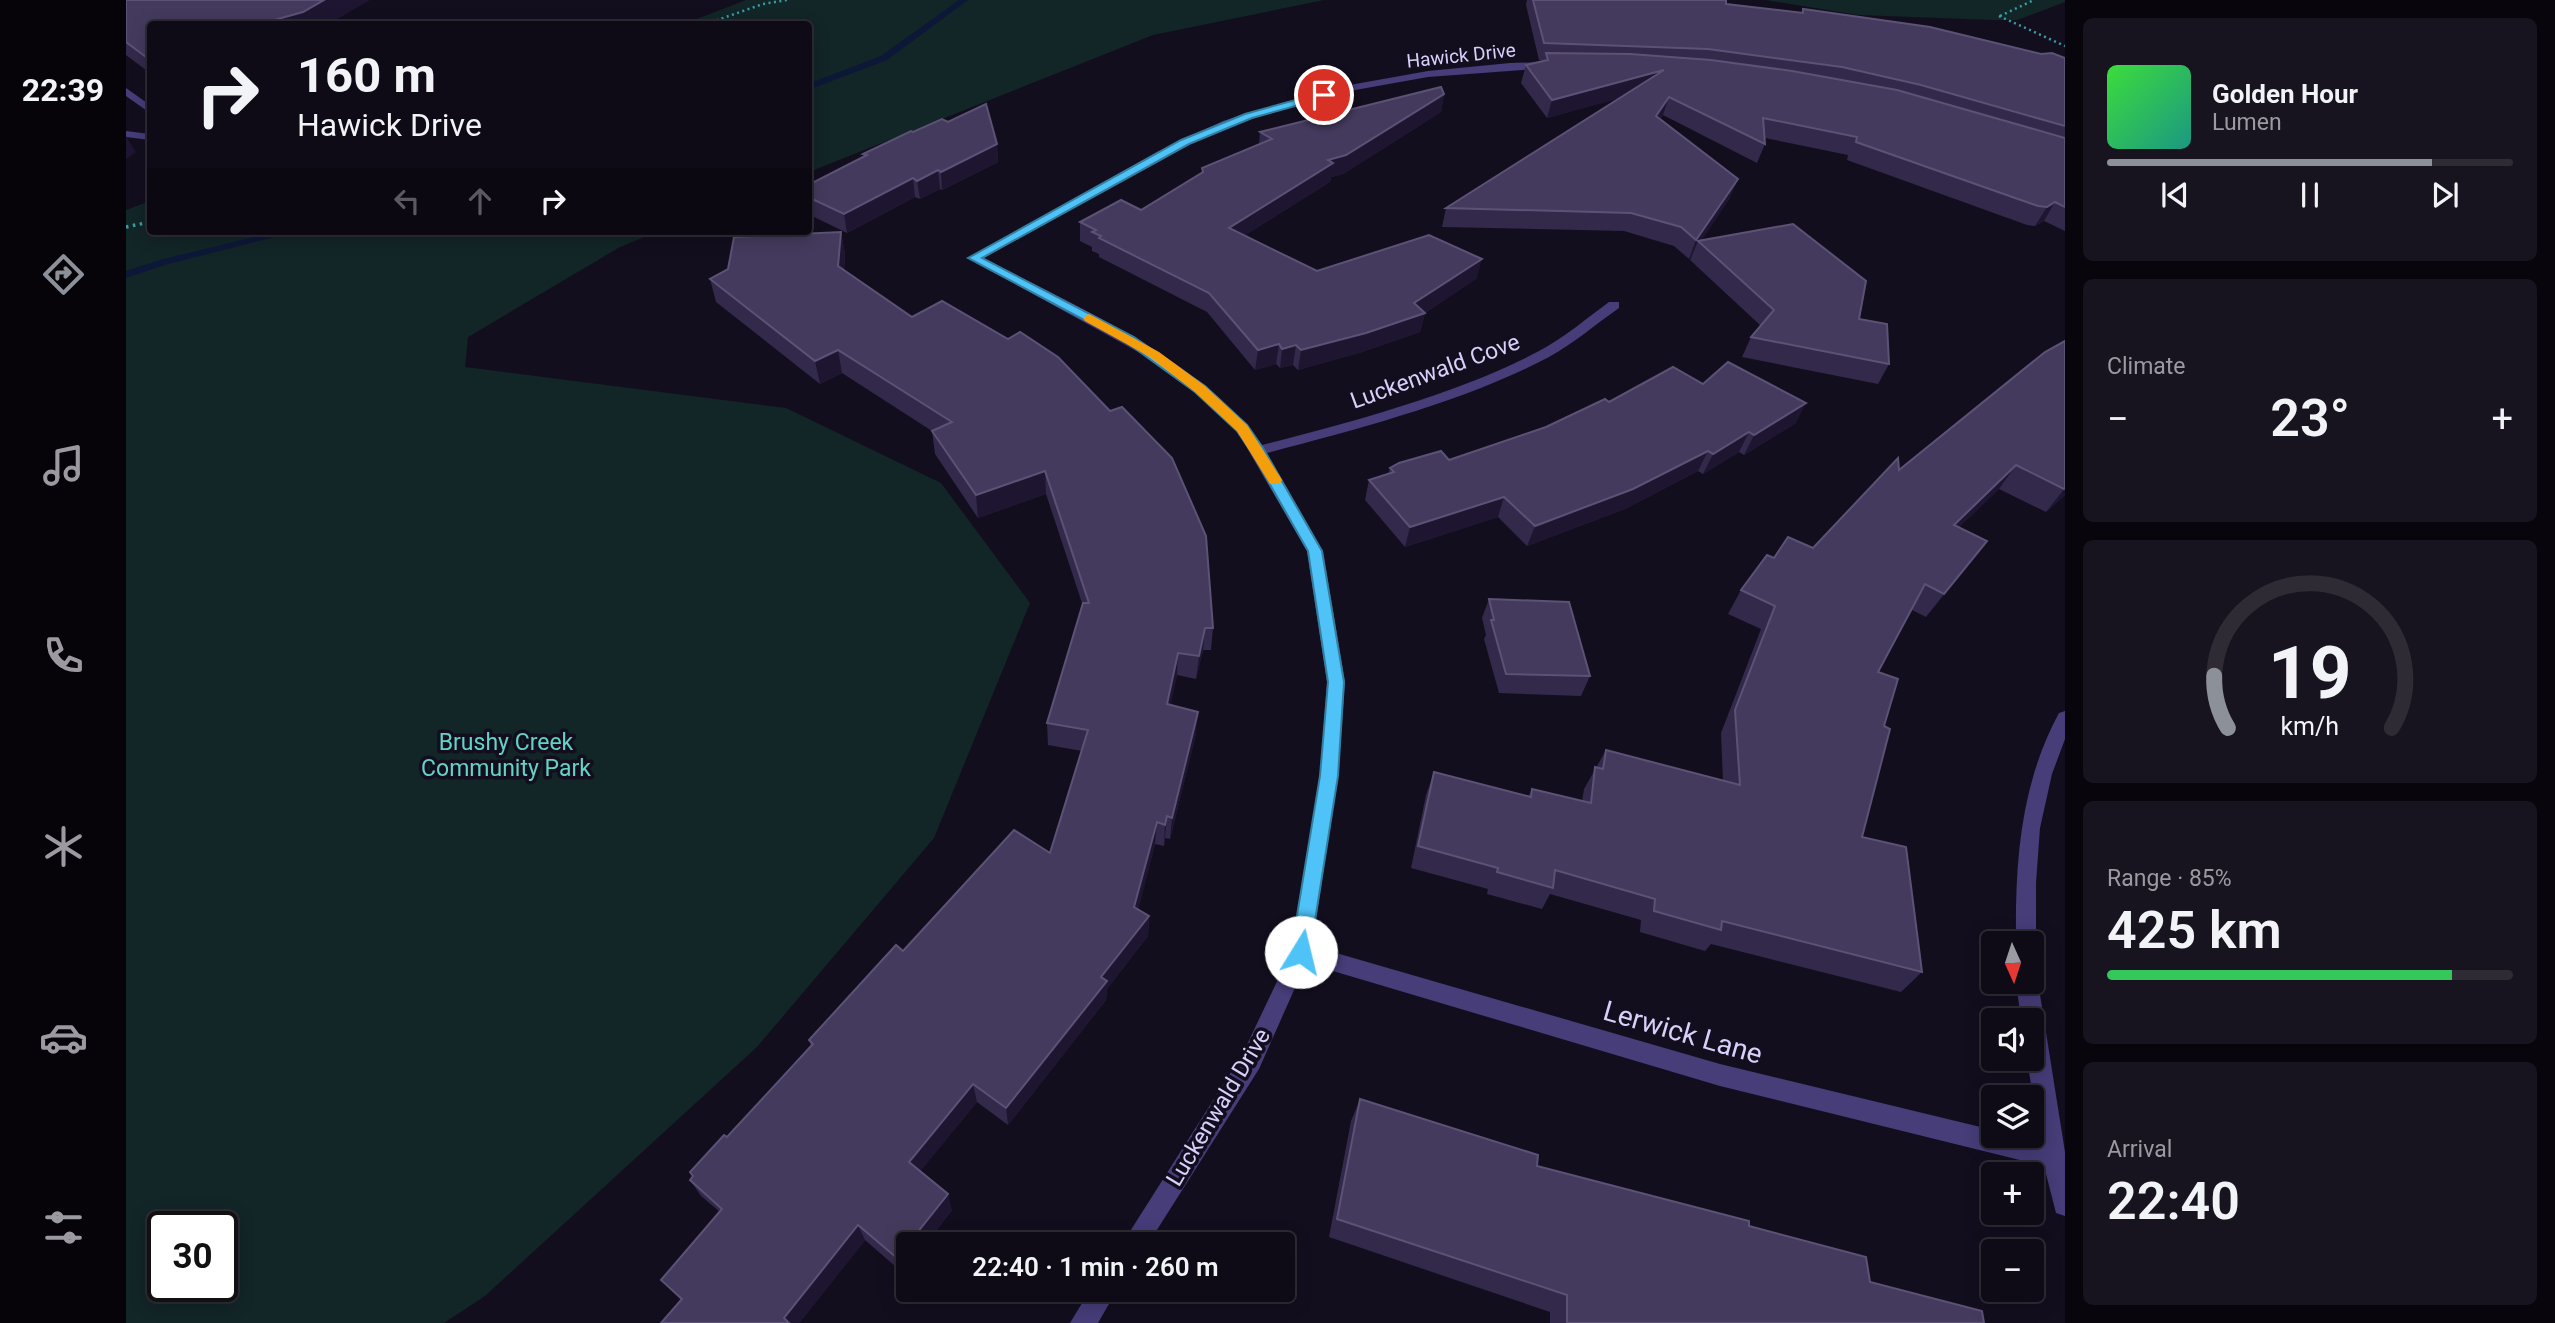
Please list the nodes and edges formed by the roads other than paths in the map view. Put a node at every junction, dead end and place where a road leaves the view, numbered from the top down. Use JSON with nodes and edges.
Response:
{"nodes":[{"id":1,"x":1564,"y":65,"type":"edge"},
{"id":2,"x":126,"y":91,"type":"edge"},
{"id":3,"x":147,"y":108,"type":"edge"},
{"id":4,"x":126,"y":134,"type":"edge"},
{"id":5,"x":147,"y":136,"type":"edge"},
{"id":6,"x":974,"y":258,"type":"joint"},
{"id":7,"x":1614,"y":305,"type":"dead end"},
{"id":8,"x":1258,"y":451,"type":"junction"},
{"id":9,"x":2065,"y":718,"type":"edge"},
{"id":10,"x":2026,"y":931,"type":"edge"},
{"id":11,"x":1301,"y":952,"type":"junction"},
{"id":12,"x":2040,"y":1071,"type":"edge"},
{"id":13,"x":2054,"y":1157,"type":"junction"},
{"id":14,"x":2065,"y":1204,"type":"edge"},
{"id":15,"x":1141,"y":1232,"type":"edge"},
{"id":16,"x":1096,"y":1302,"type":"edge"},
{"id":17,"x":1083,"y":1323,"type":"edge"}],
"edges":[{"from":1,"to":6,"type":"street","name":"Hawick Drive"},
{"from":2,"to":3,"type":"street"},
{"from":4,"to":5,"type":"street"},
{"from":6,"to":8,"type":"street","name":"Luckenwald Drive"},
{"from":7,"to":8,"type":"street","name":"Luckenwald Cove"},
{"from":8,"to":11,"type":"street","name":"Luckenwald Drive"},
{"from":9,"to":10,"type":"street"},
{"from":11,"to":13,"type":"street","name":"Lerwick Lane"},
{"from":11,"to":15,"type":"street","name":"Luckenwald Drive"},
{"from":12,"to":13,"type":"street"},
{"from":13,"to":14,"type":"street"},
{"from":16,"to":17,"type":"street"}]}
